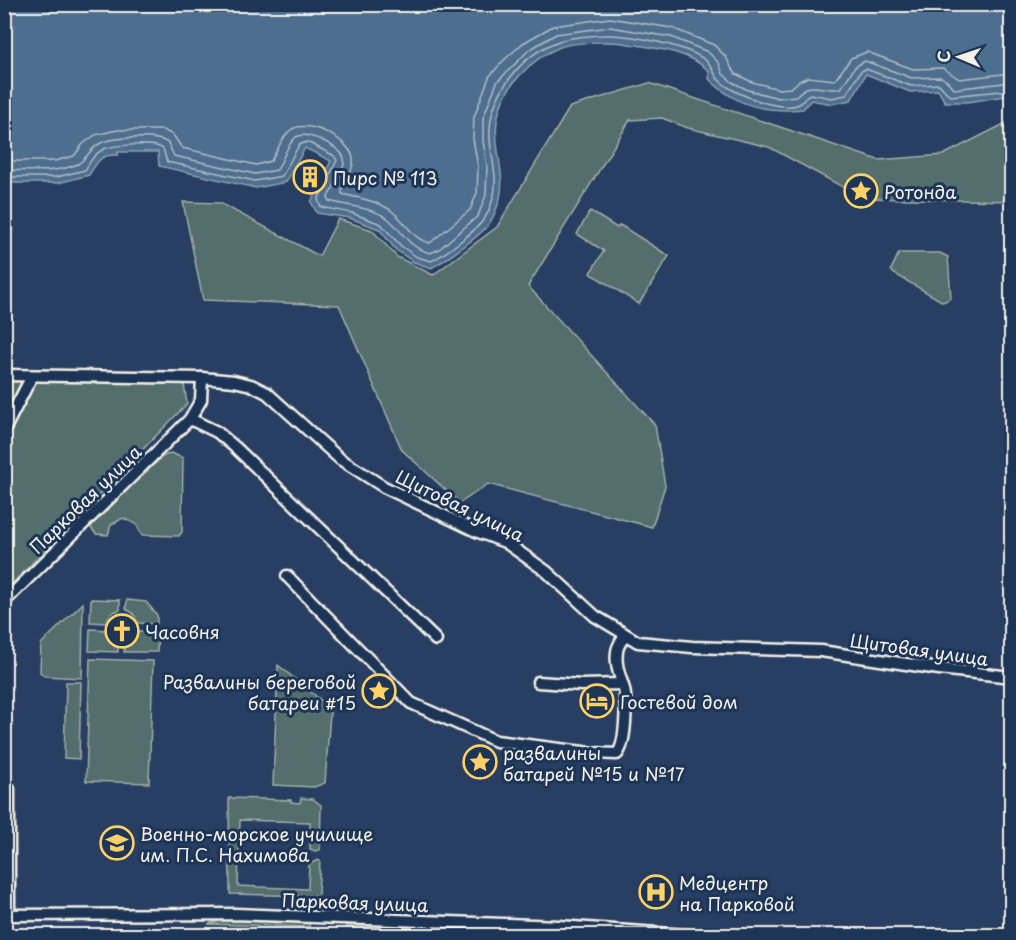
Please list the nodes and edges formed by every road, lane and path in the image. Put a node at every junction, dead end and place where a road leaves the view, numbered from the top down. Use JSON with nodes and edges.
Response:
{"nodes":[{"id":1,"x":4,"y":375,"type":"edge"},
{"id":2,"x":32,"y":376,"type":"junction"},
{"id":3,"x":202,"y":378,"type":"junction"},
{"id":4,"x":190,"y":419,"type":"junction"},
{"id":5,"x":4,"y":430,"type":"edge"},
{"id":6,"x":287,"y":576,"type":"dead end"},
{"id":7,"x":4,"y":602,"type":"edge"},
{"id":8,"x":625,"y":635,"type":"junction"},
{"id":9,"x":436,"y":640,"type":"dead end"},
{"id":10,"x":1011,"y":677,"type":"edge"},
{"id":11,"x":538,"y":682,"type":"dead end"},
{"id":12,"x":622,"y":684,"type":"junction"},
{"id":13,"x":4,"y":789,"type":"edge"},
{"id":14,"x":7,"y":915,"type":"edge"},
{"id":15,"x":699,"y":936,"type":"edge"}],
"edges":[{"from":1,"to":2,"type":"street","name":"Щитовая улица"},
{"from":2,"to":3,"type":"street","name":"Щитовая улица"},
{"from":2,"to":5,"type":"street"},
{"from":3,"to":4,"type":"street","name":"Парковая улица"},
{"from":3,"to":8,"type":"street","name":"Щитовая улица"},
{"from":4,"to":7,"type":"street","name":"Парковая улица"},
{"from":4,"to":9,"type":"street"},
{"from":6,"to":12,"type":"street"},
{"from":8,"to":10,"type":"street","name":"Щитовая улица"},
{"from":8,"to":12,"type":"street"},
{"from":11,"to":12,"type":"street"},
{"from":13,"to":14,"type":"street","name":"Парковая улица"},
{"from":14,"to":15,"type":"street","name":"Парковая улица"}]}
